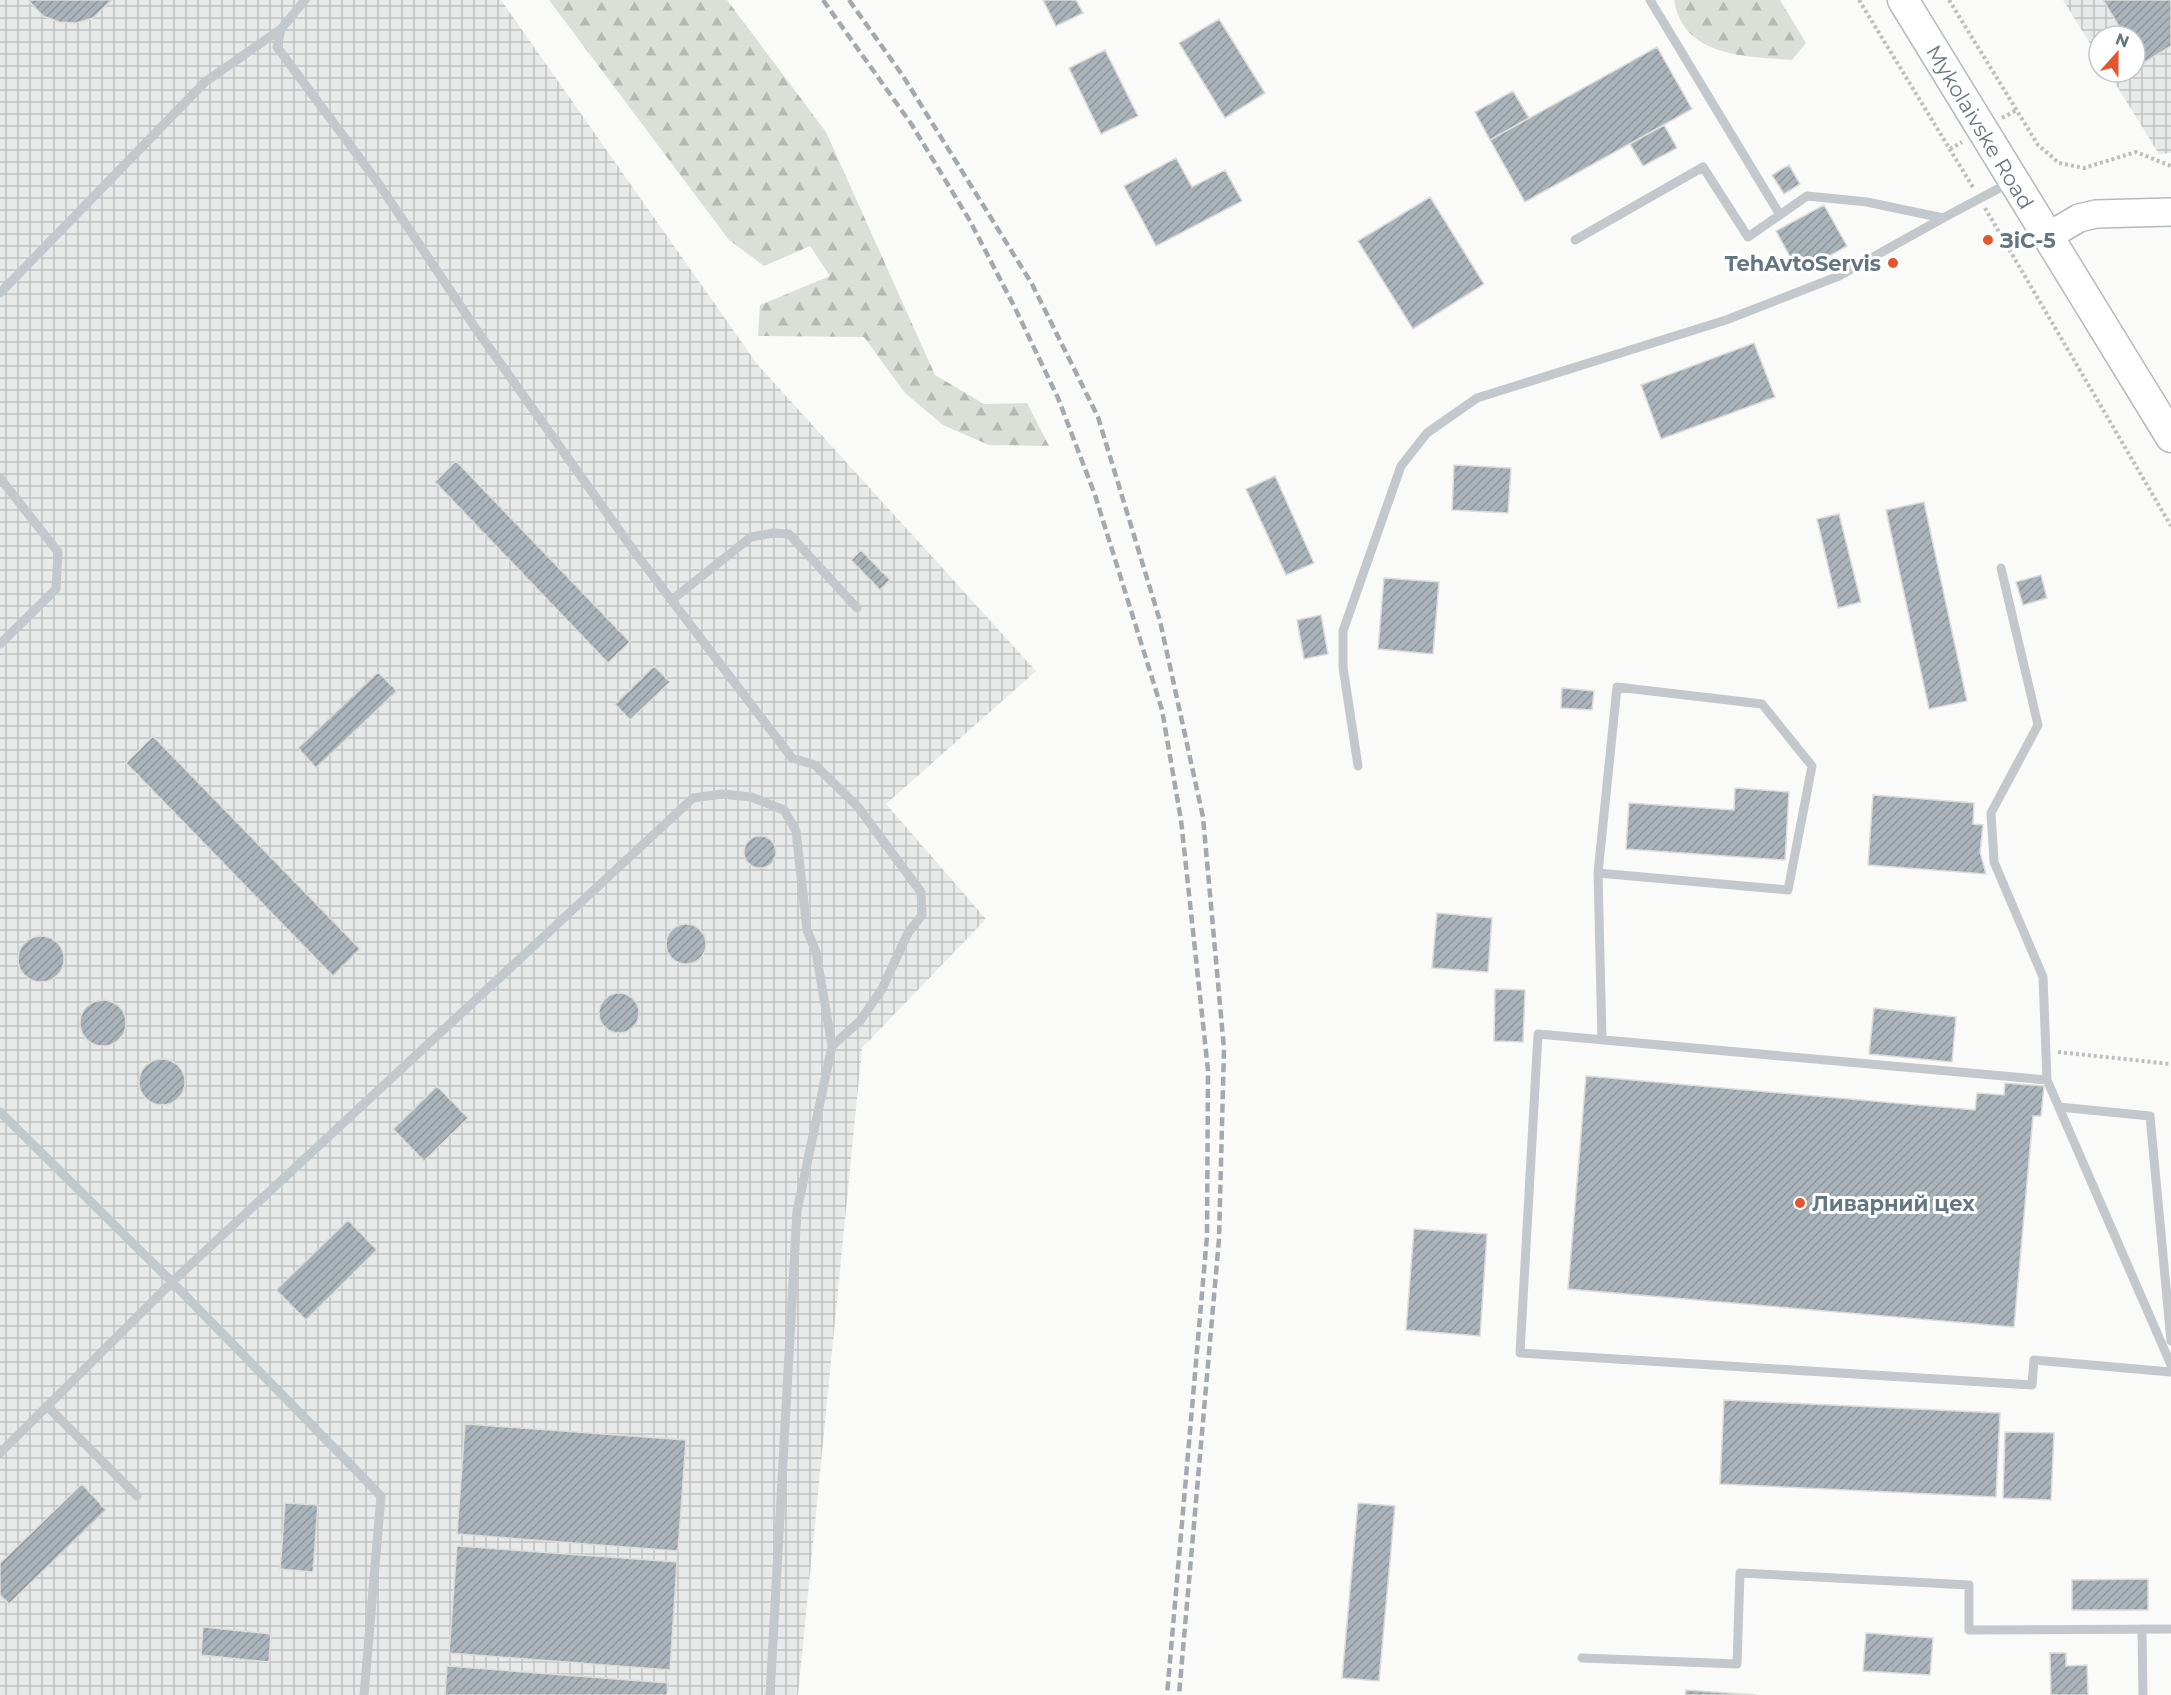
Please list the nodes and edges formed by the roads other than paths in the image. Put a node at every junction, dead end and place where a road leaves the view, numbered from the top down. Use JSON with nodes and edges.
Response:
{"nodes":[{"id":1,"x":305,"y":0,"type":"edge"},
{"id":2,"x":1650,"y":0,"type":"edge"},
{"id":3,"x":1904,"y":0,"type":"edge"},
{"id":4,"x":281,"y":29,"type":"junction"},
{"id":5,"x":2013,"y":181,"type":"junction"},
{"id":6,"x":2171,"y":212,"type":"edge"},
{"id":7,"x":1780,"y":215,"type":"junction"},
{"id":8,"x":1943,"y":218,"type":"junction"},
{"id":9,"x":2047,"y":237,"type":"junction"},
{"id":10,"x":1575,"y":240,"type":"dead end"},
{"id":11,"x":0,"y":293,"type":"edge"},
{"id":12,"x":2171,"y":437,"type":"edge"},
{"id":13,"x":0,"y":478,"type":"edge"},
{"id":14,"x":2001,"y":568,"type":"dead end"},
{"id":15,"x":673,"y":599,"type":"junction"},
{"id":16,"x":857,"y":608,"type":"dead end"},
{"id":17,"x":0,"y":644,"type":"edge"},
{"id":18,"x":1358,"y":766,"type":"dead end"},
{"id":19,"x":1598,"y":873,"type":"junction"},
{"id":20,"x":1602,"y":1040,"type":"junction"},
{"id":21,"x":832,"y":1046,"type":"junction"},
{"id":22,"x":2047,"y":1080,"type":"junction"},
{"id":23,"x":2059,"y":1107,"type":"junction"},
{"id":24,"x":0,"y":1112,"type":"edge"},
{"id":25,"x":172,"y":1282,"type":"junction"},
{"id":26,"x":2171,"y":1341,"type":"edge"},
{"id":27,"x":2171,"y":1365,"type":"edge"},
{"id":28,"x":2171,"y":1372,"type":"edge"},
{"id":29,"x":47,"y":1406,"type":"junction"},
{"id":30,"x":0,"y":1453,"type":"edge"},
{"id":31,"x":137,"y":1496,"type":"dead end"},
{"id":32,"x":2142,"y":1629,"type":"junction"},
{"id":33,"x":2171,"y":1629,"type":"edge"},
{"id":34,"x":1582,"y":1658,"type":"dead end"},
{"id":35,"x":364,"y":1695,"type":"edge"},
{"id":36,"x":770,"y":1695,"type":"edge"},
{"id":37,"x":2143,"y":1695,"type":"edge"}],
"edges":[{"from":1,"to":4,"type":"lane"},
{"from":2,"to":7,"type":"lane"},
{"from":3,"to":5,"type":"main road","name":"Mykolaivske Road"},
{"from":4,"to":11,"type":"lane"},
{"from":4,"to":15,"type":"lane"},
{"from":5,"to":8,"type":"lane"},
{"from":5,"to":9,"type":"main road","name":"Mykolaivske Road"},
{"from":6,"to":9,"type":"street"},
{"from":7,"to":8,"type":"lane"},
{"from":7,"to":10,"type":"lane"},
{"from":8,"to":18,"type":"lane"},
{"from":9,"to":12,"type":"main road","name":"Mykolaivske Road"},
{"from":13,"to":17,"type":"lane"},
{"from":14,"to":22,"type":"lane"},
{"from":15,"to":16,"type":"lane"},
{"from":15,"to":21,"type":"lane"},
{"from":19,"to":19,"type":"lane"},
{"from":19,"to":20,"type":"lane"},
{"from":20,"to":22,"type":"lane"},
{"from":20,"to":28,"type":"lane"},
{"from":21,"to":25,"type":"lane"},
{"from":21,"to":36,"type":"lane"},
{"from":22,"to":23,"type":"lane"},
{"from":23,"to":26,"type":"lane"},
{"from":23,"to":27,"type":"lane"},
{"from":24,"to":25,"type":"lane"},
{"from":25,"to":29,"type":"lane"},
{"from":25,"to":35,"type":"lane"},
{"from":29,"to":30,"type":"lane"},
{"from":29,"to":31,"type":"lane"},
{"from":32,"to":33,"type":"lane"},
{"from":32,"to":34,"type":"lane"},
{"from":32,"to":37,"type":"lane"}]}
